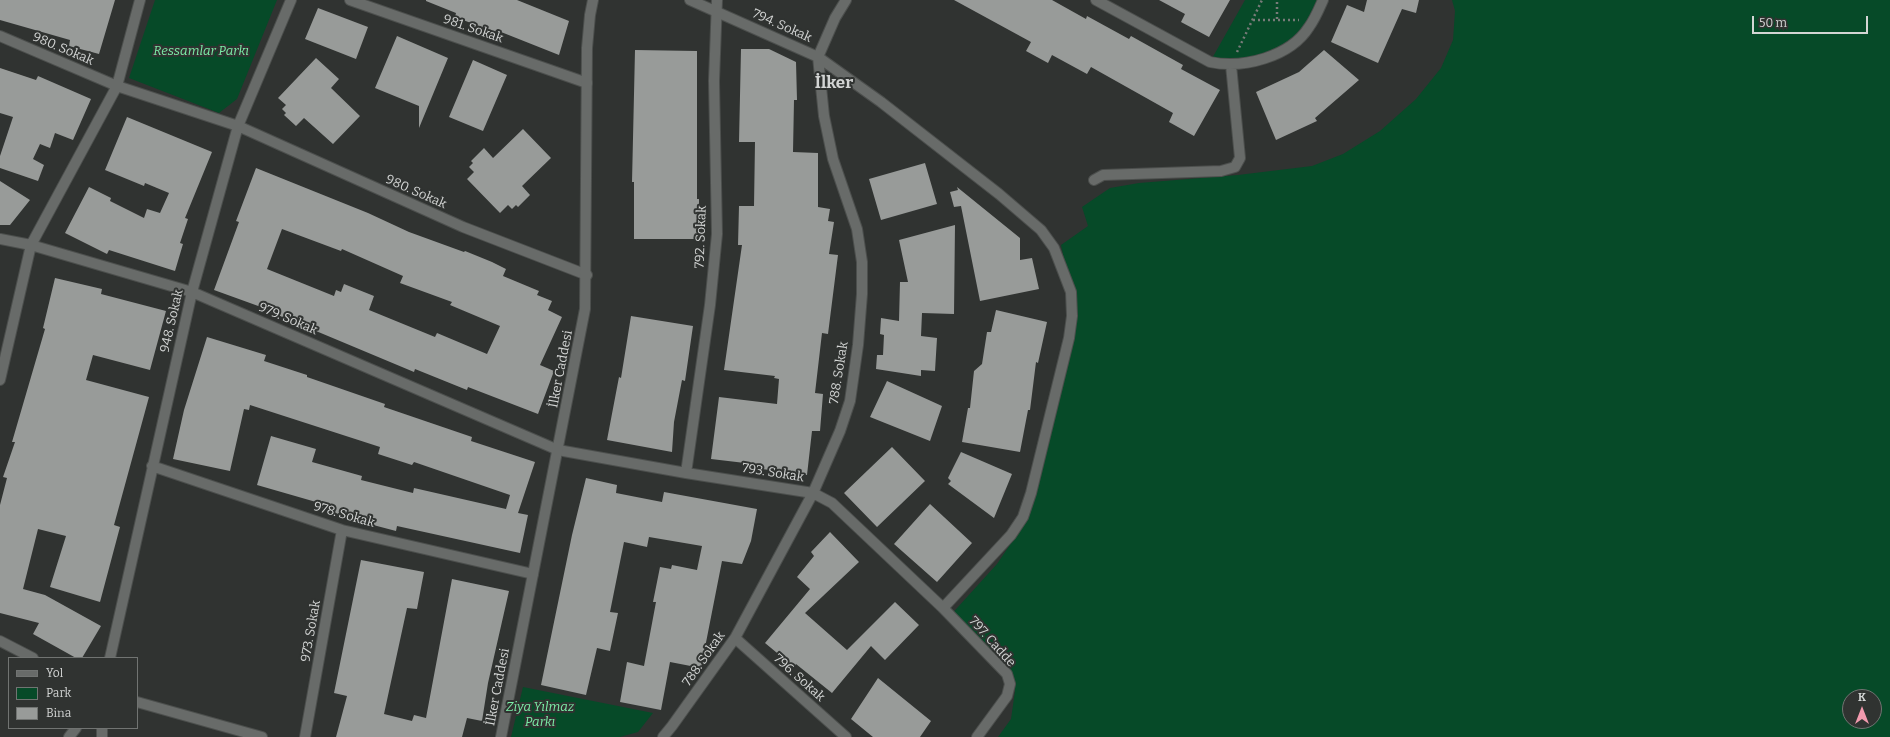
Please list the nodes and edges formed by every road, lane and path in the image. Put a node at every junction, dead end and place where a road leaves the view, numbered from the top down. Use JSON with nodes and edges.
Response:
{"nodes":[{"id":1,"x":140,"y":0,"type":"edge"},
{"id":2,"x":291,"y":0,"type":"edge"},
{"id":3,"x":350,"y":0,"type":"edge"},
{"id":4,"x":593,"y":0,"type":"edge"},
{"id":5,"x":690,"y":0,"type":"edge"},
{"id":6,"x":717,"y":0,"type":"edge"},
{"id":7,"x":846,"y":0,"type":"edge"},
{"id":8,"x":1096,"y":0,"type":"edge"},
{"id":9,"x":1262,"y":0,"type":"edge"},
{"id":10,"x":1277,"y":0,"type":"edge"},
{"id":11,"x":1323,"y":0,"type":"edge"},
{"id":12,"x":716,"y":11,"type":"junction"},
{"id":13,"x":1253,"y":20,"type":"junction"},
{"id":14,"x":1277,"y":20,"type":"junction"},
{"id":15,"x":1313,"y":20,"type":"junction"},
{"id":16,"x":0,"y":36,"type":"edge"},
{"id":17,"x":818,"y":57,"type":"junction"},
{"id":18,"x":1231,"y":65,"type":"junction"},
{"id":19,"x":587,"y":83,"type":"junction"},
{"id":20,"x":117,"y":86,"type":"junction"},
{"id":21,"x":238,"y":126,"type":"junction"},
{"id":22,"x":1094,"y":180,"type":"dead end"},
{"id":23,"x":0,"y":239,"type":"edge"},
{"id":24,"x":31,"y":245,"type":"junction"},
{"id":25,"x":587,"y":275,"type":"junction"},
{"id":26,"x":192,"y":292,"type":"junction"},
{"id":27,"x":0,"y":380,"type":"edge"},
{"id":28,"x":558,"y":450,"type":"junction"},
{"id":29,"x":152,"y":466,"type":"junction"},
{"id":30,"x":686,"y":473,"type":"junction"},
{"id":31,"x":813,"y":493,"type":"junction"},
{"id":32,"x":342,"y":530,"type":"junction"},
{"id":33,"x":534,"y":574,"type":"junction"},
{"id":34,"x":943,"y":608,"type":"junction"},
{"id":35,"x":735,"y":638,"type":"junction"},
{"id":36,"x":0,"y":642,"type":"edge"},
{"id":37,"x":31,"y":657,"type":"edge"},
{"id":38,"x":110,"y":657,"type":"edge"},
{"id":39,"x":138,"y":702,"type":"edge"},
{"id":40,"x":75,"y":729,"type":"edge"},
{"id":41,"x":69,"y":737,"type":"edge"},
{"id":42,"x":262,"y":737,"type":"edge"},
{"id":43,"x":305,"y":737,"type":"edge"},
{"id":44,"x":501,"y":737,"type":"edge"},
{"id":45,"x":662,"y":737,"type":"edge"},
{"id":46,"x":846,"y":737,"type":"edge"},
{"id":47,"x":977,"y":737,"type":"edge"}],
"edges":[{"from":1,"to":20,"type":"street"},
{"from":2,"to":21,"type":"street","name":"948. Sokak"},
{"from":3,"to":19,"type":"street","name":"981. Sokak"},
{"from":4,"to":19,"type":"street","name":"İlker Caddesi"},
{"from":5,"to":12,"type":"street","name":"794. Sokak"},
{"from":6,"to":12,"type":"street","name":"792. Sokak"},
{"from":7,"to":17,"type":"street","name":"788. Sokak"},
{"from":8,"to":18,"type":"street"},
{"from":9,"to":13,"type":"path"},
{"from":10,"to":14,"type":"path"},
{"from":11,"to":15,"type":"street"},
{"from":12,"to":17,"type":"street","name":"794. Sokak"},
{"from":12,"to":30,"type":"street","name":"792. Sokak"},
{"from":13,"to":14,"type":"path"},
{"from":13,"to":18,"type":"path"},
{"from":14,"to":15,"type":"path"},
{"from":15,"to":18,"type":"street"},
{"from":16,"to":20,"type":"street","name":"980. Sokak"},
{"from":17,"to":31,"type":"street","name":"788. Sokak"},
{"from":17,"to":34,"type":"street","name":"794. Sokak"},
{"from":18,"to":22,"type":"street"},
{"from":19,"to":25,"type":"street","name":"İlker Caddesi"},
{"from":20,"to":21,"type":"street","name":"980. Sokak"},
{"from":20,"to":24,"type":"street"},
{"from":21,"to":25,"type":"street","name":"980. Sokak"},
{"from":21,"to":26,"type":"street","name":"948. Sokak"},
{"from":23,"to":24,"type":"street","name":"979. Sokak"},
{"from":24,"to":26,"type":"street","name":"979. Sokak"},
{"from":24,"to":27,"type":"street"},
{"from":25,"to":28,"type":"street","name":"İlker Caddesi"},
{"from":26,"to":28,"type":"street","name":"979. Sokak"},
{"from":26,"to":29,"type":"street","name":"948. Sokak"},
{"from":28,"to":30,"type":"street","name":"793. Sokak"},
{"from":28,"to":33,"type":"street","name":"İlker Caddesi"},
{"from":29,"to":32,"type":"street","name":"978. Sokak"},
{"from":29,"to":38,"type":"street","name":"948. Sokak"},
{"from":30,"to":31,"type":"street","name":"793. Sokak"},
{"from":31,"to":34,"type":"street","name":"793. Sokak"},
{"from":31,"to":35,"type":"street","name":"788. Sokak"},
{"from":32,"to":33,"type":"street","name":"978. Sokak"},
{"from":32,"to":43,"type":"street","name":"973. Sokak"},
{"from":33,"to":44,"type":"street","name":"İlker Caddesi"},
{"from":34,"to":47,"type":"street","name":"797. Cadde"},
{"from":35,"to":45,"type":"street","name":"788. Sokak"},
{"from":35,"to":46,"type":"street","name":"796. Sokak"},
{"from":36,"to":37,"type":"street"},
{"from":39,"to":42,"type":"street"},
{"from":40,"to":41,"type":"street"}]}
